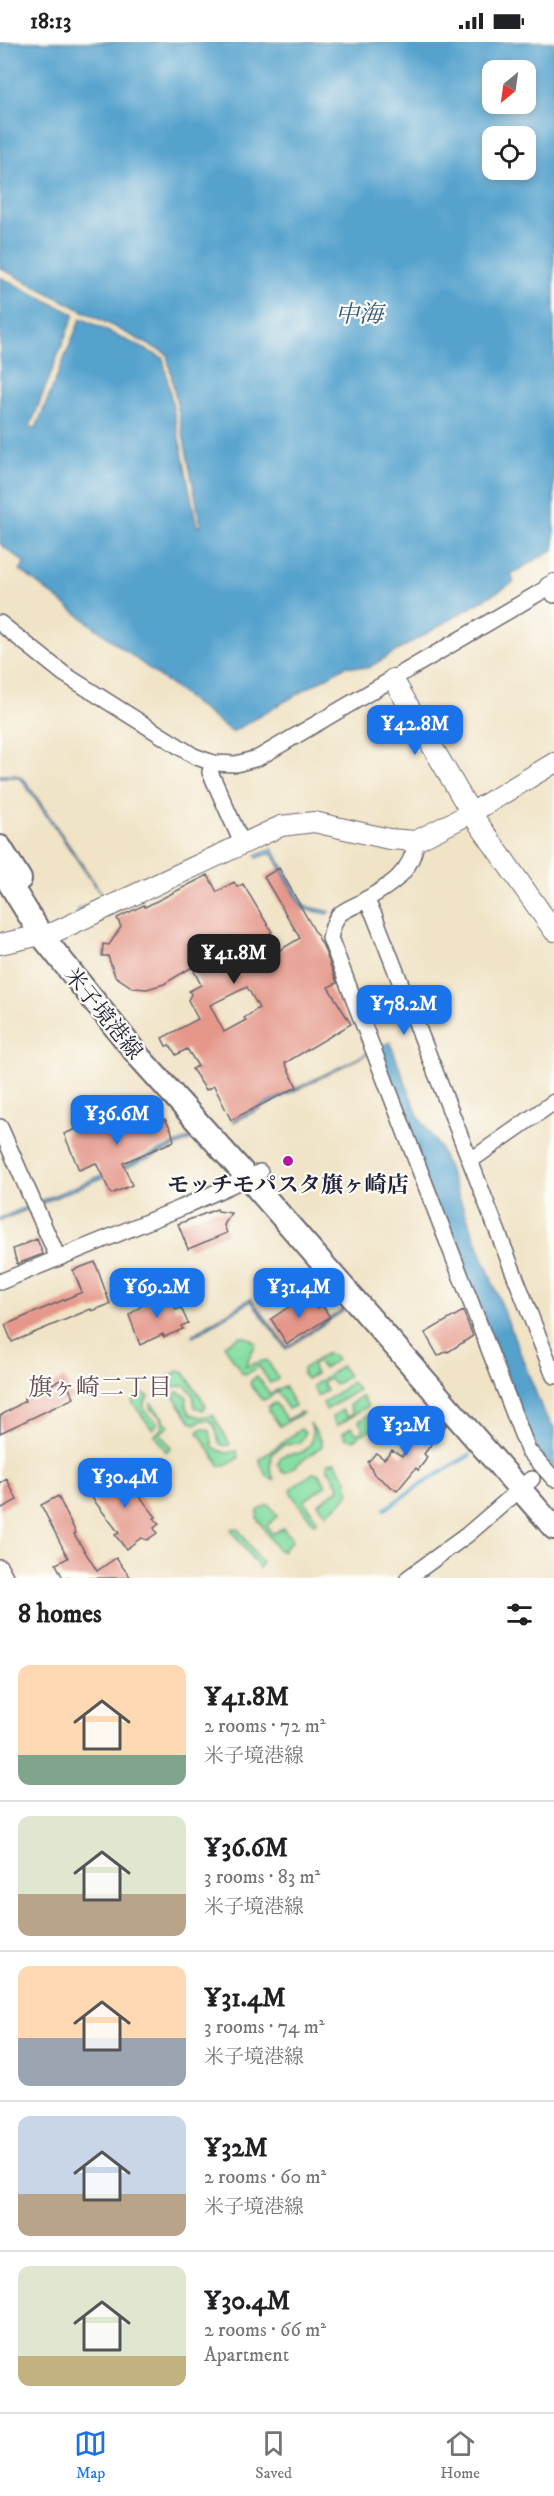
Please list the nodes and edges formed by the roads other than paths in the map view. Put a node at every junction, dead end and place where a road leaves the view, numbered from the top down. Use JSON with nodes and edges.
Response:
{"nodes":[{"id":1,"x":552,"y":589,"type":"edge"},
{"id":2,"x":0,"y":623,"type":"edge"},
{"id":3,"x":393,"y":679,"type":"junction"},
{"id":4,"x":213,"y":763,"type":"junction"},
{"id":5,"x":554,"y":763,"type":"edge"},
{"id":6,"x":471,"y":813,"type":"junction"},
{"id":7,"x":416,"y":841,"type":"junction"},
{"id":8,"x":242,"y":843,"type":"junction"},
{"id":9,"x":0,"y":847,"type":"edge"},
{"id":10,"x":0,"y":868,"type":"edge"},
{"id":11,"x":366,"y":899,"type":"junction"},
{"id":12,"x":554,"y":931,"type":"edge"},
{"id":13,"x":48,"y":934,"type":"junction"},
{"id":14,"x":0,"y":944,"type":"edge"},
{"id":15,"x":554,"y":1102,"type":"edge"},
{"id":16,"x":0,"y":1127,"type":"edge"},
{"id":17,"x":470,"y":1161,"type":"junction"},
{"id":18,"x":254,"y":1175,"type":"junction"},
{"id":19,"x":58,"y":1258,"type":"junction"},
{"id":20,"x":0,"y":1282,"type":"edge"},
{"id":21,"x":554,"y":1376,"type":"edge"},
{"id":22,"x":536,"y":1482,"type":"edge"},
{"id":23,"x":554,"y":1504,"type":"edge"},
{"id":24,"x":554,"y":1528,"type":"edge"},
{"id":25,"x":0,"y":1567,"type":"edge"},
{"id":26,"x":6,"y":1578,"type":"edge"},
{"id":27,"x":408,"y":1578,"type":"edge"}],
"edges":[{"from":1,"to":3,"type":"street"},
{"from":2,"to":4,"type":"street"},
{"from":3,"to":4,"type":"street"},
{"from":3,"to":6,"type":"street"},
{"from":4,"to":8,"type":"street"},
{"from":5,"to":6,"type":"street"},
{"from":6,"to":7,"type":"street"},
{"from":6,"to":12,"type":"street"},
{"from":7,"to":8,"type":"street"},
{"from":7,"to":11,"type":"street"},
{"from":8,"to":13,"type":"street"},
{"from":9,"to":13,"type":"main road","name":"米子境港線"},
{"from":10,"to":13,"type":"main road","name":"米子境港線"},
{"from":11,"to":17,"type":"street"},
{"from":11,"to":22,"type":"street"},
{"from":13,"to":14,"type":"street"},
{"from":13,"to":18,"type":"main road","name":"米子境港線"},
{"from":15,"to":17,"type":"street"},
{"from":16,"to":19,"type":"street"},
{"from":17,"to":21,"type":"street"},
{"from":18,"to":19,"type":"street"},
{"from":18,"to":22,"type":"main road","name":"米子境港線"},
{"from":19,"to":20,"type":"street"},
{"from":22,"to":23,"type":"main road","name":"米子境港線"},
{"from":22,"to":24,"type":"main road","name":"米子境港線"},
{"from":22,"to":27,"type":"street"},
{"from":25,"to":26,"type":"street"}]}
